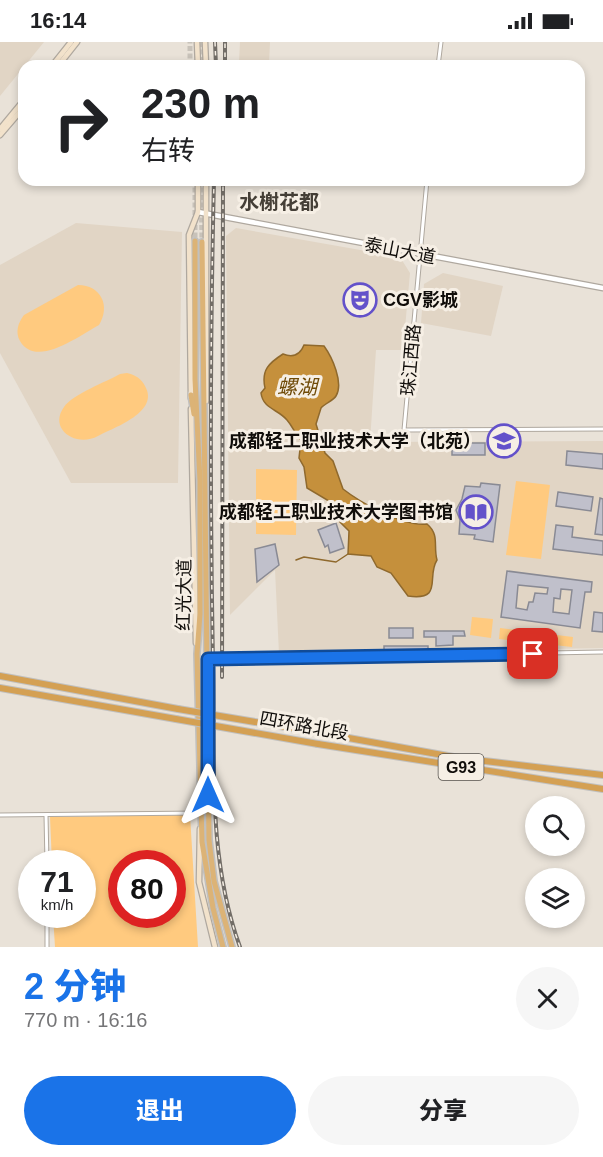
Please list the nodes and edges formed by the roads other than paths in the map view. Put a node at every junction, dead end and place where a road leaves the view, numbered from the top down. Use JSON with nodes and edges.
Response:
{"nodes":[{"id":1,"x":71,"y":42,"type":"edge"},
{"id":2,"x":77,"y":42,"type":"edge"},
{"id":3,"x":198,"y":42,"type":"edge"},
{"id":4,"x":205,"y":42,"type":"edge"},
{"id":5,"x":441,"y":42,"type":"edge"},
{"id":6,"x":57,"y":60,"type":"edge"},
{"id":7,"x":63,"y":60,"type":"edge"},
{"id":8,"x":198,"y":60,"type":"edge"},
{"id":9,"x":206,"y":60,"type":"edge"},
{"id":10,"x":439,"y":60,"type":"edge"},
{"id":11,"x":18,"y":107,"type":"edge"},
{"id":12,"x":18,"y":114,"type":"edge"},
{"id":13,"x":0,"y":129,"type":"edge"},
{"id":14,"x":0,"y":135,"type":"edge"},
{"id":15,"x":198,"y":186,"type":"edge"},
{"id":16,"x":206,"y":186,"type":"edge"},
{"id":17,"x":426,"y":186,"type":"edge"},
{"id":18,"x":198,"y":212,"type":"junction"},
{"id":19,"x":207,"y":214,"type":"junction"},
{"id":20,"x":420,"y":255,"type":"junction"},
{"id":21,"x":603,"y":288,"type":"edge"},
{"id":22,"x":191,"y":395,"type":"junction"},
{"id":23,"x":603,"y":429,"type":"edge"},
{"id":24,"x":203,"y":434,"type":"junction"},
{"id":25,"x":198,"y":444,"type":"junction"},
{"id":26,"x":603,"y":652,"type":"edge"},
{"id":27,"x":197,"y":654,"type":"junction"},
{"id":28,"x":208,"y":659,"type":"junction"},
{"id":29,"x":0,"y":676,"type":"edge"},
{"id":30,"x":0,"y":688,"type":"edge"},
{"id":31,"x":603,"y":776,"type":"edge"},
{"id":32,"x":603,"y":789,"type":"edge"},
{"id":33,"x":0,"y":815,"type":"edge"},
{"id":34,"x":46,"y":815,"type":"junction"},
{"id":35,"x":201,"y":815,"type":"junction"},
{"id":36,"x":46,"y":850,"type":"edge"},
{"id":37,"x":47,"y":928,"type":"edge"},
{"id":38,"x":47,"y":947,"type":"edge"},
{"id":39,"x":215,"y":947,"type":"edge"},
{"id":40,"x":223,"y":947,"type":"edge"},
{"id":41,"x":232,"y":947,"type":"edge"}],
"edges":[{"from":1,"to":6,"type":"main road"},
{"from":2,"to":7,"type":"main road"},
{"from":3,"to":8,"type":"main road"},
{"from":4,"to":9,"type":"main road"},
{"from":5,"to":10,"type":"street"},
{"from":11,"to":13,"type":"main road"},
{"from":12,"to":14,"type":"main road"},
{"from":15,"to":18,"type":"main road"},
{"from":16,"to":19,"type":"main road"},
{"from":17,"to":20,"type":"street","name":"珠江西路"},
{"from":18,"to":19,"type":"street","name":"泰山大道"},
{"from":18,"to":22,"type":"main road"},
{"from":19,"to":20,"type":"street","name":"泰山大道"},
{"from":19,"to":24,"type":"main road"},
{"from":20,"to":21,"type":"street","name":"泰山大道"},
{"from":20,"to":23,"type":"street","name":"珠江西路"},
{"from":22,"to":25,"type":"highway"},
{"from":22,"to":27,"type":"main road"},
{"from":24,"to":25,"type":"highway","name":"红光大道"},
{"from":24,"to":28,"type":"highway","name":"红光大道"},
{"from":25,"to":27,"type":"highway","name":"红光大道"},
{"from":26,"to":28,"type":"street"},
{"from":27,"to":35,"type":"highway","name":"红光大道"},
{"from":28,"to":41,"type":"highway","name":"红光大道"},
{"from":29,"to":31,"type":"highway","name":"四环路北段","number":"G93","bridge":true},
{"from":30,"to":32,"type":"highway","name":"四环路北段","number":"G93","bridge":true},
{"from":33,"to":34,"type":"street"},
{"from":34,"to":35,"type":"street"},
{"from":34,"to":36,"type":"street"},
{"from":35,"to":39,"type":"main road"},
{"from":35,"to":40,"type":"highway","name":"红光大道"},
{"from":37,"to":38,"type":"street"}]}
